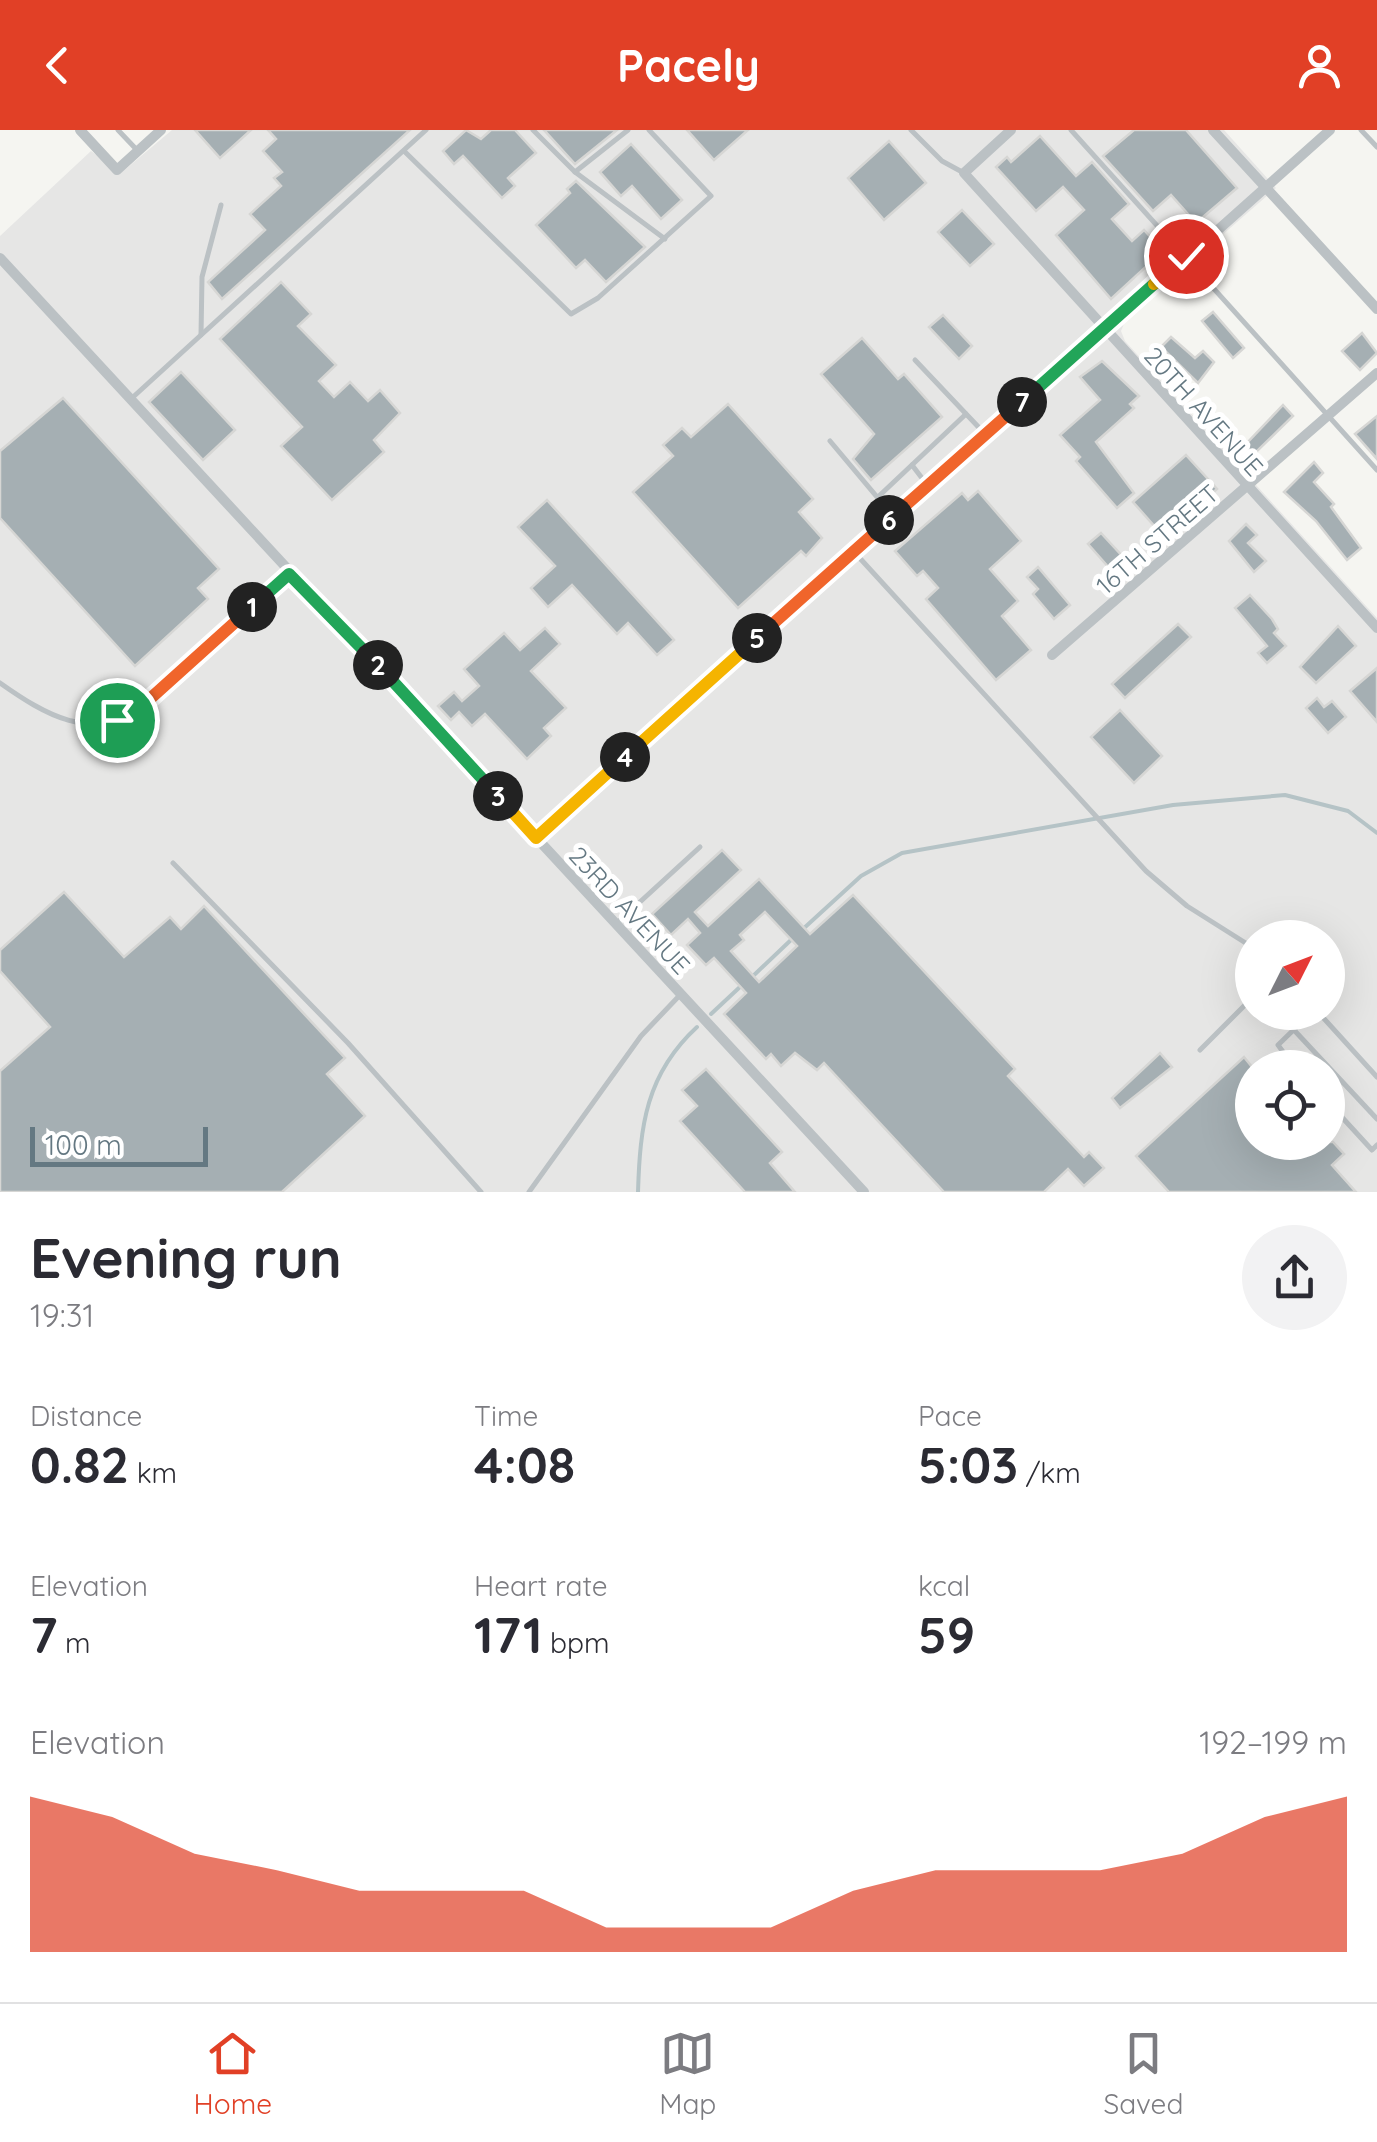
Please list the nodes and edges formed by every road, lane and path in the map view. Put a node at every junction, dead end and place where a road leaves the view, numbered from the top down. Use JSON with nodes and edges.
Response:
{"nodes":[{"id":1,"x":80,"y":130,"type":"edge"},
{"id":2,"x":118,"y":130,"type":"edge"},
{"id":3,"x":161,"y":130,"type":"edge"},
{"id":4,"x":426,"y":130,"type":"edge"},
{"id":5,"x":532,"y":130,"type":"edge"},
{"id":6,"x":628,"y":130,"type":"edge"},
{"id":7,"x":649,"y":130,"type":"edge"},
{"id":8,"x":912,"y":130,"type":"edge"},
{"id":9,"x":1011,"y":130,"type":"edge"},
{"id":10,"x":1071,"y":130,"type":"edge"},
{"id":11,"x":1213,"y":130,"type":"edge"},
{"id":12,"x":1330,"y":130,"type":"edge"},
{"id":13,"x":1362,"y":130,"type":"edge"},
{"id":14,"x":1377,"y":148,"type":"edge"},
{"id":15,"x":138,"y":151,"type":"junction"},
{"id":16,"x":404,"y":151,"type":"junction"},
{"id":17,"x":575,"y":172,"type":"junction"},
{"id":18,"x":964,"y":173,"type":"junction"},
{"id":19,"x":1265,"y":185,"type":"junction"},
{"id":20,"x":221,"y":205,"type":"dead end"},
{"id":21,"x":665,"y":240,"type":"junction"},
{"id":22,"x":1186,"y":256,"type":"junction"},
{"id":23,"x":0,"y":258,"type":"edge"},
{"id":24,"x":1377,"y":310,"type":"edge"},
{"id":25,"x":1103,"y":330,"type":"junction"},
{"id":26,"x":201,"y":335,"type":"junction"},
{"id":27,"x":915,"y":360,"type":"dead end"},
{"id":28,"x":1377,"y":372,"type":"edge"},
{"id":29,"x":130,"y":400,"type":"junction"},
{"id":30,"x":966,"y":414,"type":"junction"},
{"id":31,"x":1328,"y":416,"type":"junction"},
{"id":32,"x":986,"y":434,"type":"junction"},
{"id":33,"x":830,"y":440,"type":"dead end"},
{"id":34,"x":912,"y":465,"type":"junction"},
{"id":35,"x":1377,"y":470,"type":"edge"},
{"id":36,"x":928,"y":486,"type":"junction"},
{"id":37,"x":1247,"y":488,"type":"junction"},
{"id":38,"x":879,"y":496,"type":"junction"},
{"id":39,"x":894,"y":516,"type":"junction"},
{"id":40,"x":854,"y":551,"type":"junction"},
{"id":41,"x":289,"y":574,"type":"junction"},
{"id":42,"x":1377,"y":628,"type":"edge"},
{"id":43,"x":1052,"y":655,"type":"dead end"},
{"id":44,"x":0,"y":684,"type":"edge"},
{"id":45,"x":536,"y":838,"type":"junction"},
{"id":46,"x":700,"y":847,"type":"dead end"},
{"id":47,"x":173,"y":864,"type":"dead end"},
{"id":48,"x":616,"y":924,"type":"junction"},
{"id":49,"x":1235,"y":936,"type":"edge"},
{"id":50,"x":680,"y":995,"type":"junction"},
{"id":51,"x":1235,"y":1015,"type":"edge"},
{"id":52,"x":1294,"y":1030,"type":"joint"},
{"id":53,"x":1332,"y":1030,"type":"edge"},
{"id":54,"x":1200,"y":1050,"type":"dead end"},
{"id":55,"x":1279,"y":1050,"type":"edge"},
{"id":56,"x":1377,"y":1077,"type":"edge"},
{"id":57,"x":1345,"y":1119,"type":"edge"},
{"id":58,"x":1377,"y":1119,"type":"edge"},
{"id":59,"x":1374,"y":1148,"type":"edge"},
{"id":60,"x":481,"y":1192,"type":"edge"},
{"id":61,"x":528,"y":1192,"type":"edge"},
{"id":62,"x":864,"y":1192,"type":"edge"}],
"edges":[{"from":1,"to":15,"type":"street"},
{"from":2,"to":15,"type":"lane"},
{"from":3,"to":15,"type":"street"},
{"from":4,"to":16,"type":"lane"},
{"from":5,"to":17,"type":"lane"},
{"from":6,"to":17,"type":"lane"},
{"from":7,"to":21,"type":"lane"},
{"from":8,"to":18,"type":"lane"},
{"from":9,"to":18,"type":"street"},
{"from":10,"to":22,"type":"lane"},
{"from":11,"to":19,"type":"street"},
{"from":12,"to":19,"type":"street"},
{"from":13,"to":14,"type":"lane"},
{"from":16,"to":21,"type":"lane"},
{"from":16,"to":26,"type":"lane"},
{"from":17,"to":21,"type":"lane"},
{"from":18,"to":25,"type":"street","name":"20TH AVENUE"},
{"from":19,"to":22,"type":"street"},
{"from":19,"to":24,"type":"street"},
{"from":20,"to":26,"type":"lane"},
{"from":22,"to":25,"type":"street"},
{"from":22,"to":31,"type":"lane"},
{"from":23,"to":29,"type":"street","name":"23RD AVENUE"},
{"from":25,"to":32,"type":"street"},
{"from":25,"to":37,"type":"street","name":"20TH AVENUE"},
{"from":26,"to":29,"type":"lane"},
{"from":27,"to":30,"type":"lane"},
{"from":28,"to":31,"type":"street","name":"16TH STREET"},
{"from":29,"to":41,"type":"street","name":"23RD AVENUE"},
{"from":30,"to":32,"type":"lane"},
{"from":30,"to":34,"type":"lane"},
{"from":31,"to":35,"type":"lane"},
{"from":31,"to":37,"type":"street","name":"16TH STREET"},
{"from":32,"to":36,"type":"street"},
{"from":33,"to":38,"type":"lane"},
{"from":34,"to":36,"type":"lane"},
{"from":34,"to":38,"type":"lane"},
{"from":36,"to":39,"type":"street"},
{"from":37,"to":42,"type":"street","name":"20TH AVENUE"},
{"from":37,"to":43,"type":"street","name":"16TH STREET"},
{"from":38,"to":39,"type":"lane"},
{"from":39,"to":40,"type":"street"},
{"from":40,"to":45,"type":"street"},
{"from":40,"to":49,"type":"lane"},
{"from":41,"to":44,"type":"lane"},
{"from":41,"to":45,"type":"street","name":"23RD AVENUE"},
{"from":45,"to":48,"type":"street","name":"23RD AVENUE"},
{"from":46,"to":48,"type":"lane"},
{"from":47,"to":60,"type":"lane"},
{"from":48,"to":50,"type":"street","name":"23RD AVENUE"},
{"from":50,"to":61,"type":"lane"},
{"from":50,"to":62,"type":"street","name":"23RD AVENUE"},
{"from":51,"to":54,"type":"lane"},
{"from":52,"to":55,"type":"lane"},
{"from":52,"to":58,"type":"lane"},
{"from":53,"to":56,"type":"lane"},
{"from":57,"to":59,"type":"lane"}]}
